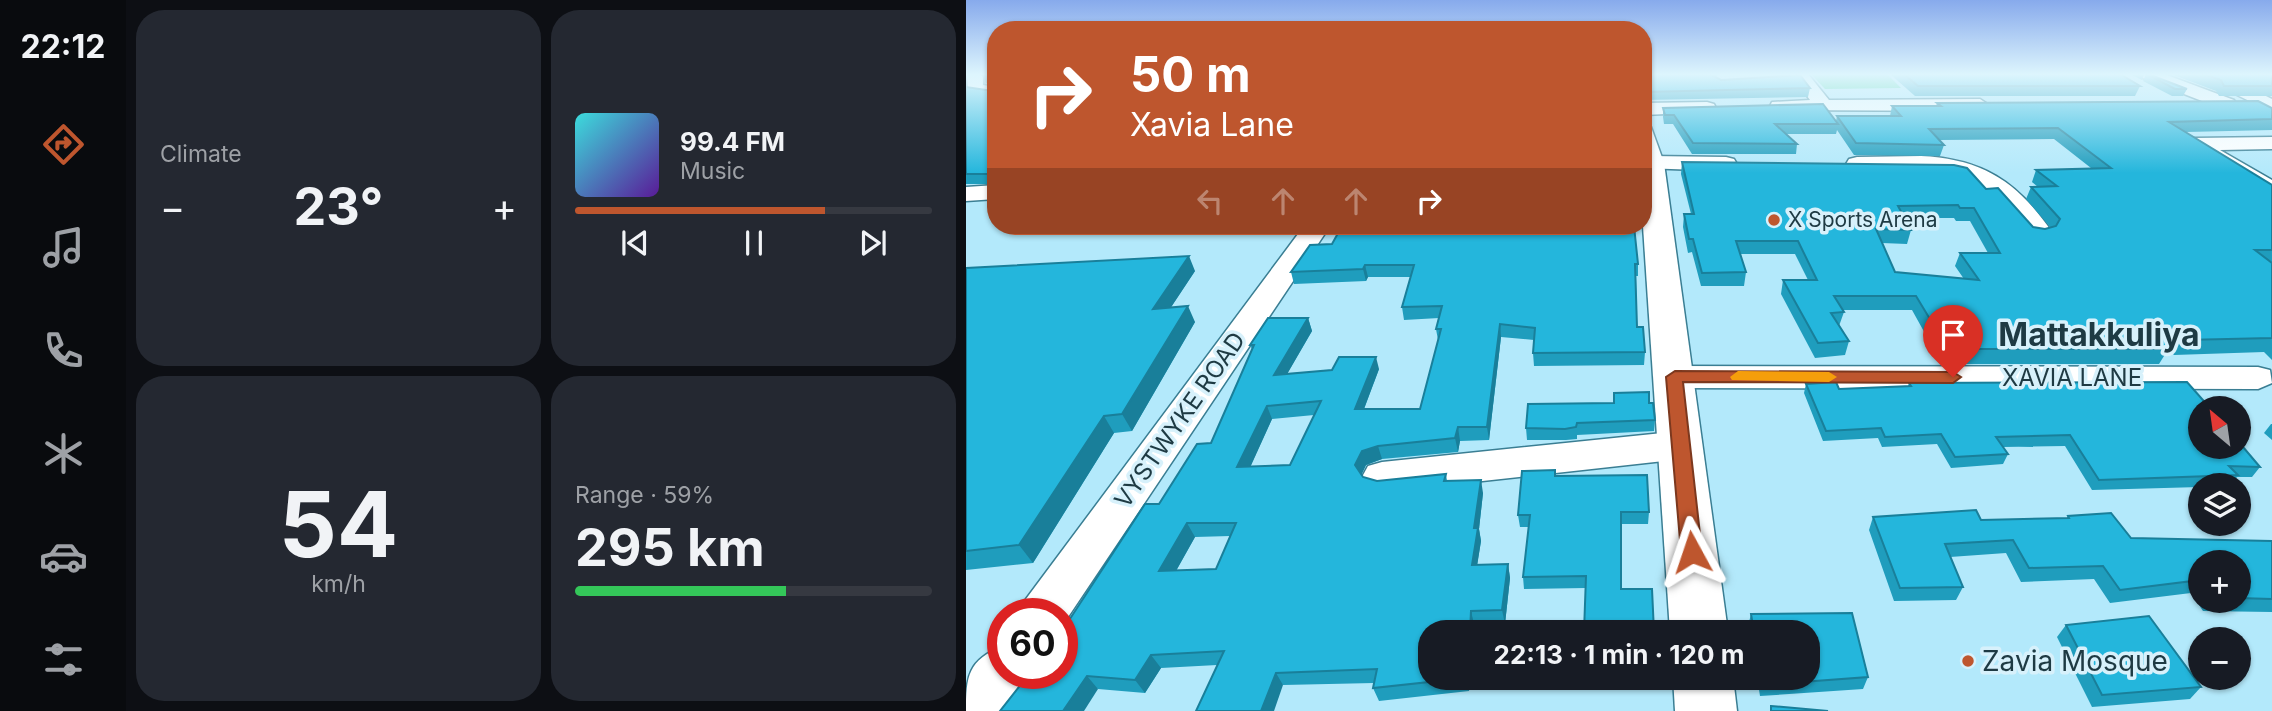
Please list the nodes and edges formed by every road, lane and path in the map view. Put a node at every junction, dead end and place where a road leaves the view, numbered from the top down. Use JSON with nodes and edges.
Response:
{"nodes":[{"id":1,"x":1719,"y":107,"type":"edge"},
{"id":2,"x":1652,"y":109,"type":"edge"},
{"id":3,"x":2272,"y":143,"type":"edge"},
{"id":4,"x":1652,"y":149,"type":"edge"},
{"id":5,"x":1747,"y":164,"type":"edge"},
{"id":6,"x":1829,"y":164,"type":"edge"},
{"id":7,"x":1652,"y":189,"type":"edge"},
{"id":8,"x":2272,"y":190,"type":"edge"},
{"id":9,"x":987,"y":193,"type":"edge"},
{"id":10,"x":966,"y":194,"type":"edge"},
{"id":11,"x":2039,"y":232,"type":"edge"},
{"id":12,"x":1311,"y":235,"type":"edge"},
{"id":13,"x":1675,"y":377,"type":"junction"},
{"id":14,"x":2258,"y":378,"type":"dead end"},
{"id":15,"x":1682,"y":445,"type":"junction"},
{"id":16,"x":1382,"y":477,"type":"edge"},
{"id":17,"x":1054,"y":598,"type":"edge"},
{"id":18,"x":1698,"y":620,"type":"edge"},
{"id":19,"x":990,"y":689,"type":"edge"},
{"id":20,"x":1704,"y":690,"type":"edge"},
{"id":21,"x":975,"y":711,"type":"edge"},
{"id":22,"x":1706,"y":711,"type":"edge"}],
"edges":[{"from":1,"to":2,"type":"street"},
{"from":3,"to":8,"type":"street"},
{"from":4,"to":5,"type":"street"},
{"from":6,"to":11,"type":"street"},
{"from":7,"to":13,"type":"main road"},
{"from":9,"to":10,"type":"street"},
{"from":12,"to":17,"type":"street","name":"VYSTWYKE ROAD"},
{"from":13,"to":14,"type":"street","name":"XAVIA LANE"},
{"from":13,"to":15,"type":"main road"},
{"from":15,"to":16,"type":"street"},
{"from":15,"to":18,"type":"main road"},
{"from":19,"to":21,"type":"street"},
{"from":20,"to":22,"type":"main road"}]}
